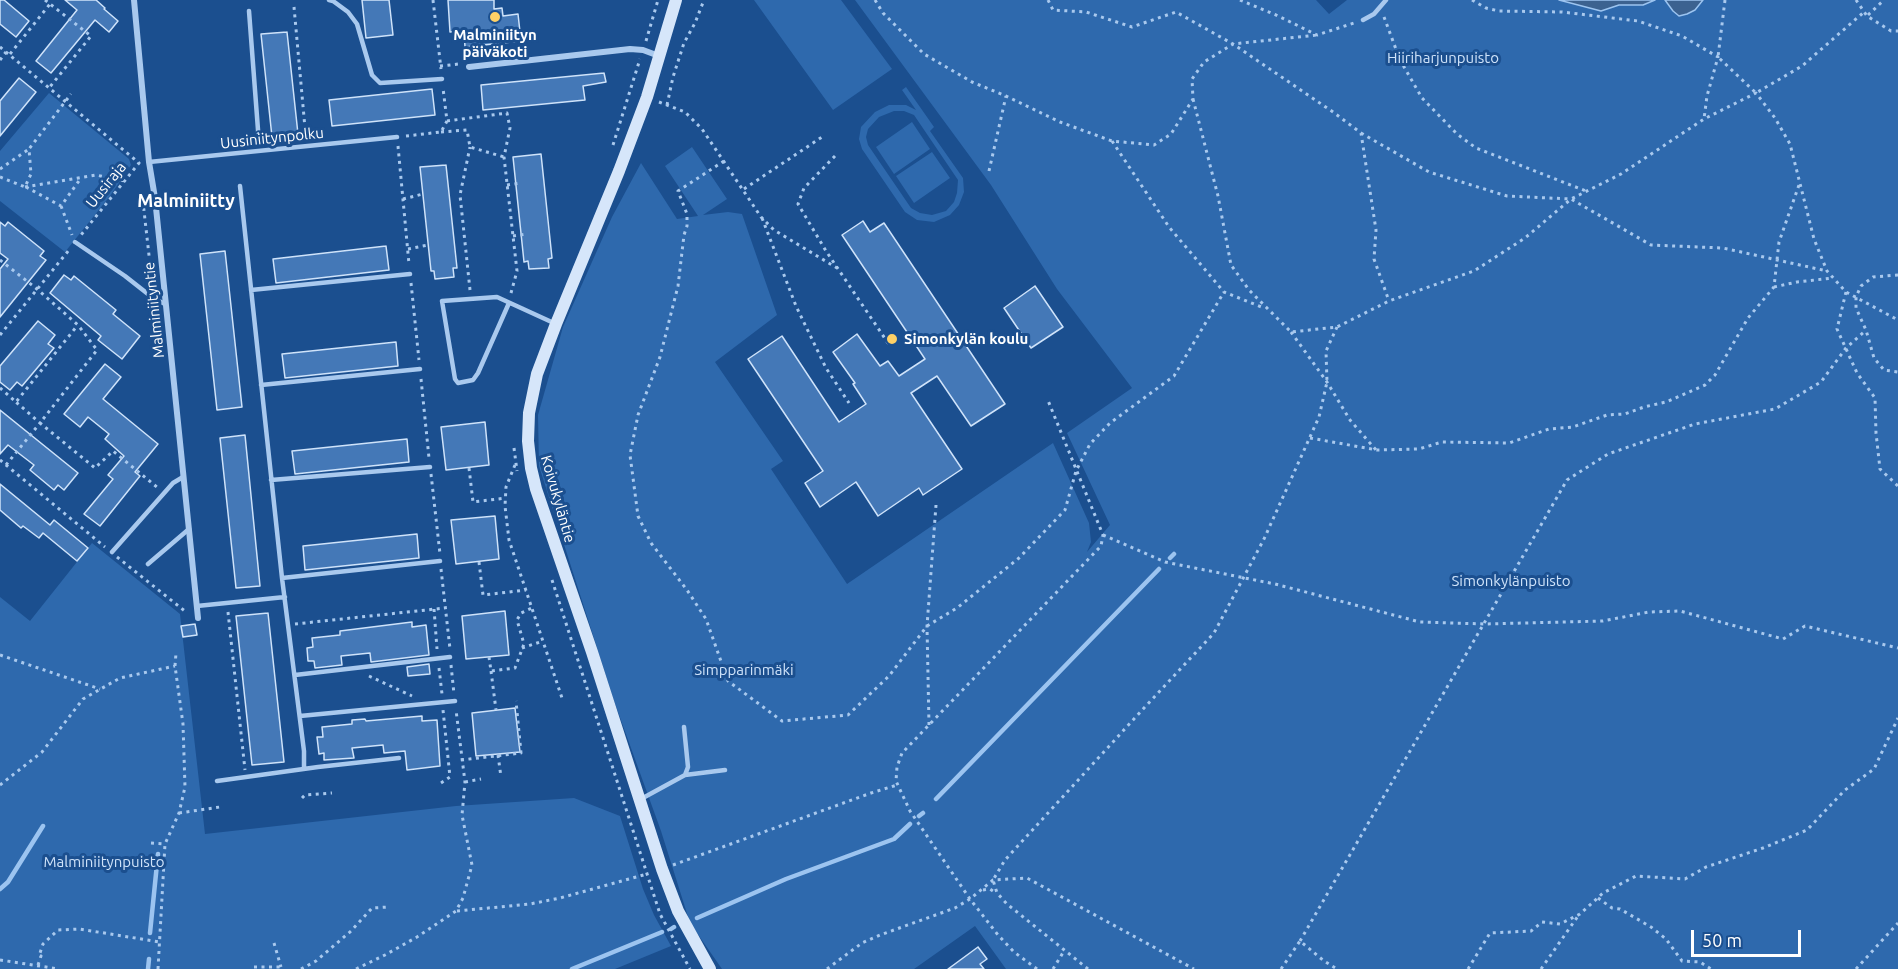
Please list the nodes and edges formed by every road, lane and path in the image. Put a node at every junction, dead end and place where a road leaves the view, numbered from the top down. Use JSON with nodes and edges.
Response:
{"nodes":[{"id":1,"x":45,"y":0,"type":"edge"},
{"id":2,"x":134,"y":0,"type":"edge"},
{"id":3,"x":329,"y":0,"type":"edge"},
{"id":4,"x":433,"y":0,"type":"edge"},
{"id":5,"x":658,"y":0,"type":"edge"},
{"id":6,"x":676,"y":0,"type":"edge"},
{"id":7,"x":704,"y":0,"type":"edge"},
{"id":8,"x":875,"y":0,"type":"edge"},
{"id":9,"x":1048,"y":0,"type":"edge"},
{"id":10,"x":1240,"y":0,"type":"edge"},
{"id":11,"x":1386,"y":0,"type":"edge"},
{"id":12,"x":1472,"y":0,"type":"edge"},
{"id":13,"x":1725,"y":0,"type":"edge"},
{"id":14,"x":1856,"y":0,"type":"edge"},
{"id":15,"x":1884,"y":0,"type":"edge"},
{"id":16,"x":50,"y":4,"type":"junction"},
{"id":17,"x":1380,"y":6,"type":"junction"},
{"id":18,"x":294,"y":7,"type":"dead end"},
{"id":19,"x":249,"y":11,"type":"dead end"},
{"id":20,"x":1866,"y":14,"type":"junction"},
{"id":21,"x":1363,"y":20,"type":"joint"},
{"id":22,"x":1898,"y":31,"type":"edge"},
{"id":23,"x":1317,"y":35,"type":"junction"},
{"id":24,"x":1233,"y":44,"type":"junction"},
{"id":25,"x":0,"y":47,"type":"edge"},
{"id":26,"x":643,"y":50,"type":"junction"},
{"id":27,"x":8,"y":53,"type":"junction"},
{"id":28,"x":659,"y":56,"type":"junction"},
{"id":29,"x":1718,"y":57,"type":"junction"},
{"id":30,"x":0,"y":60,"type":"edge"},
{"id":31,"x":440,"y":66,"type":"junction"},
{"id":32,"x":469,"y":67,"type":"joint"},
{"id":33,"x":442,"y":79,"type":"junction"},
{"id":34,"x":49,"y":87,"type":"junction"},
{"id":35,"x":1756,"y":93,"type":"junction"},
{"id":36,"x":71,"y":94,"type":"dead end"},
{"id":37,"x":1006,"y":96,"type":"junction"},
{"id":38,"x":1193,"y":99,"type":"junction"},
{"id":39,"x":66,"y":101,"type":"junction"},
{"id":40,"x":1704,"y":119,"type":"junction"},
{"id":41,"x":447,"y":121,"type":"junction"},
{"id":42,"x":441,"y":132,"type":"junction"},
{"id":43,"x":1361,"y":133,"type":"junction"},
{"id":44,"x":397,"y":137,"type":"joint"},
{"id":45,"x":822,"y":137,"type":"dead end"},
{"id":46,"x":1112,"y":141,"type":"junction"},
{"id":47,"x":259,"y":143,"type":"dead end"},
{"id":48,"x":307,"y":147,"type":"junction"},
{"id":49,"x":470,"y":147,"type":"junction"},
{"id":50,"x":29,"y":149,"type":"junction"},
{"id":51,"x":612,"y":149,"type":"dead end"},
{"id":52,"x":835,"y":156,"type":"dead end"},
{"id":53,"x":504,"y":157,"type":"junction"},
{"id":54,"x":724,"y":161,"type":"junction"},
{"id":55,"x":149,"y":162,"type":"junction"},
{"id":56,"x":0,"y":170,"type":"edge"},
{"id":57,"x":989,"y":171,"type":"dead end"},
{"id":58,"x":0,"y":177,"type":"edge"},
{"id":59,"x":81,"y":178,"type":"junction"},
{"id":60,"x":125,"y":182,"type":"junction"},
{"id":61,"x":521,"y":183,"type":"dead end"},
{"id":62,"x":1800,"y":183,"type":"junction"},
{"id":63,"x":507,"y":185,"type":"junction"},
{"id":64,"x":25,"y":186,"type":"junction"},
{"id":65,"x":240,"y":186,"type":"dead end"},
{"id":66,"x":743,"y":189,"type":"junction"},
{"id":67,"x":1586,"y":191,"type":"junction"},
{"id":68,"x":423,"y":194,"type":"dead end"},
{"id":69,"x":403,"y":198,"type":"dead end"},
{"id":70,"x":1571,"y":199,"type":"junction"},
{"id":71,"x":61,"y":206,"type":"junction"},
{"id":72,"x":761,"y":217,"type":"junction"},
{"id":73,"x":526,"y":234,"type":"dead end"},
{"id":74,"x":513,"y":236,"type":"junction"},
{"id":75,"x":75,"y":242,"type":"junction"},
{"id":76,"x":428,"y":245,"type":"dead end"},
{"id":77,"x":408,"y":249,"type":"dead end"},
{"id":78,"x":0,"y":260,"type":"edge"},
{"id":79,"x":1777,"y":260,"type":"junction"},
{"id":80,"x":837,"y":268,"type":"junction"},
{"id":81,"x":1827,"y":271,"type":"junction"},
{"id":82,"x":410,"y":274,"type":"dead end"},
{"id":83,"x":1898,"y":275,"type":"edge"},
{"id":84,"x":1833,"y":278,"type":"junction"},
{"id":85,"x":1774,"y":287,"type":"junction"},
{"id":86,"x":38,"y":289,"type":"junction"},
{"id":87,"x":251,"y":290,"type":"junction"},
{"id":88,"x":1846,"y":291,"type":"junction"},
{"id":89,"x":1224,"y":292,"type":"junction"},
{"id":90,"x":1856,"y":297,"type":"junction"},
{"id":91,"x":471,"y":299,"type":"junction"},
{"id":92,"x":1389,"y":301,"type":"junction"},
{"id":93,"x":509,"y":303,"type":"junction"},
{"id":94,"x":165,"y":304,"type":"junction"},
{"id":95,"x":1265,"y":308,"type":"junction"},
{"id":96,"x":1898,"y":320,"type":"edge"},
{"id":97,"x":556,"y":324,"type":"junction"},
{"id":98,"x":78,"y":326,"type":"junction"},
{"id":99,"x":1337,"y":327,"type":"junction"},
{"id":100,"x":1866,"y":330,"type":"junction"},
{"id":101,"x":1291,"y":332,"type":"junction"},
{"id":102,"x":0,"y":335,"type":"edge"},
{"id":103,"x":890,"y":346,"type":"dead end"},
{"id":104,"x":1846,"y":348,"type":"junction"},
{"id":105,"x":420,"y":369,"type":"dead end"},
{"id":106,"x":1898,"y":372,"type":"edge"},
{"id":107,"x":1327,"y":382,"type":"junction"},
{"id":108,"x":261,"y":385,"type":"junction"},
{"id":109,"x":0,"y":388,"type":"edge"},
{"id":110,"x":1047,"y":398,"type":"dead end"},
{"id":111,"x":16,"y":402,"type":"junction"},
{"id":112,"x":849,"y":403,"type":"dead end"},
{"id":113,"x":40,"y":423,"type":"junction"},
{"id":114,"x":1310,"y":438,"type":"junction"},
{"id":115,"x":514,"y":443,"type":"dead end"},
{"id":116,"x":1377,"y":450,"type":"junction"},
{"id":117,"x":0,"y":460,"type":"edge"},
{"id":118,"x":6,"y":465,"type":"junction"},
{"id":119,"x":515,"y":465,"type":"junction"},
{"id":120,"x":430,"y":467,"type":"dead end"},
{"id":121,"x":469,"y":468,"type":"dead end"},
{"id":122,"x":1077,"y":471,"type":"junction"},
{"id":123,"x":519,"y":476,"type":"dead end"},
{"id":124,"x":183,"y":477,"type":"junction"},
{"id":125,"x":272,"y":480,"type":"junction"},
{"id":126,"x":1898,"y":486,"type":"edge"},
{"id":127,"x":164,"y":493,"type":"junction"},
{"id":128,"x":506,"y":498,"type":"junction"},
{"id":129,"x":936,"y":505,"type":"dead end"},
{"id":130,"x":189,"y":529,"type":"junction"},
{"id":131,"x":1103,"y":535,"type":"junction"},
{"id":132,"x":112,"y":552,"type":"junction"},
{"id":133,"x":440,"y":561,"type":"dead end"},
{"id":134,"x":479,"y":562,"type":"dead end"},
{"id":135,"x":148,"y":564,"type":"dead end"},
{"id":136,"x":551,"y":577,"type":"dead end"},
{"id":137,"x":282,"y":578,"type":"junction"},
{"id":138,"x":1245,"y":578,"type":"junction"},
{"id":139,"x":443,"y":585,"type":"dead end"},
{"id":140,"x":526,"y":590,"type":"junction"},
{"id":141,"x":285,"y":597,"type":"junction"},
{"id":142,"x":227,"y":603,"type":"junction"},
{"id":143,"x":197,"y":606,"type":"junction"},
{"id":144,"x":445,"y":608,"type":"junction"},
{"id":145,"x":532,"y":608,"type":"junction"},
{"id":146,"x":198,"y":618,"type":"dead end"},
{"id":147,"x":187,"y":619,"type":"dead end"},
{"id":148,"x":289,"y":624,"type":"junction"},
{"id":149,"x":1485,"y":624,"type":"junction"},
{"id":150,"x":927,"y":626,"type":"junction"},
{"id":151,"x":543,"y":641,"type":"junction"},
{"id":152,"x":522,"y":648,"type":"junction"},
{"id":153,"x":1898,"y":648,"type":"edge"},
{"id":154,"x":176,"y":653,"type":"dead end"},
{"id":155,"x":0,"y":655,"type":"edge"},
{"id":156,"x":450,"y":657,"type":"junction"},
{"id":157,"x":489,"y":657,"type":"dead end"},
{"id":158,"x":176,"y":666,"type":"junction"},
{"id":159,"x":353,"y":668,"type":"junction"},
{"id":160,"x":491,"y":671,"type":"junction"},
{"id":161,"x":295,"y":675,"type":"junction"},
{"id":162,"x":101,"y":689,"type":"junction"},
{"id":163,"x":455,"y":701,"type":"junction"},
{"id":164,"x":516,"y":701,"type":"dead end"},
{"id":165,"x":563,"y":701,"type":"dead end"},
{"id":166,"x":430,"y":704,"type":"junction"},
{"id":167,"x":496,"y":710,"type":"dead end"},
{"id":168,"x":300,"y":716,"type":"junction"},
{"id":169,"x":1898,"y":718,"type":"edge"},
{"id":170,"x":929,"y":725,"type":"junction"},
{"id":171,"x":684,"y":727,"type":"dead end"},
{"id":172,"x":498,"y":755,"type":"junction"},
{"id":173,"x":399,"y":758,"type":"dead end"},
{"id":174,"x":461,"y":760,"type":"junction"},
{"id":175,"x":304,"y":769,"type":"junction"},
{"id":176,"x":725,"y":770,"type":"dead end"},
{"id":177,"x":685,"y":775,"type":"junction"},
{"id":178,"x":501,"y":777,"type":"dead end"},
{"id":179,"x":246,"y":778,"type":"junction"},
{"id":180,"x":481,"y":779,"type":"dead end"},
{"id":181,"x":217,"y":782,"type":"dead end"},
{"id":182,"x":465,"y":782,"type":"junction"},
{"id":183,"x":0,"y":785,"type":"edge"},
{"id":184,"x":897,"y":785,"type":"junction"},
{"id":185,"x":332,"y":793,"type":"dead end"},
{"id":186,"x":302,"y":798,"type":"dead end"},
{"id":187,"x":640,"y":800,"type":"junction"},
{"id":188,"x":220,"y":807,"type":"dead end"},
{"id":189,"x":179,"y":813,"type":"junction"},
{"id":190,"x":151,"y":843,"type":"dead end"},
{"id":191,"x":165,"y":844,"type":"junction"},
{"id":192,"x":662,"y":869,"type":"junction"},
{"id":193,"x":647,"y":874,"type":"junction"},
{"id":194,"x":993,"y":880,"type":"junction"},
{"id":195,"x":981,"y":890,"type":"junction"},
{"id":196,"x":1000,"y":896,"type":"junction"},
{"id":197,"x":1598,"y":898,"type":"junction"},
{"id":198,"x":970,"y":899,"type":"junction"},
{"id":199,"x":389,"y":907,"type":"dead end"},
{"id":200,"x":456,"y":910,"type":"junction"},
{"id":201,"x":1580,"y":914,"type":"junction"},
{"id":202,"x":1898,"y":923,"type":"edge"},
{"id":203,"x":1300,"y":941,"type":"junction"},
{"id":204,"x":160,"y":942,"type":"junction"},
{"id":205,"x":274,"y":943,"type":"dead end"},
{"id":206,"x":1064,"y":951,"type":"junction"},
{"id":207,"x":0,"y":960,"type":"edge"},
{"id":208,"x":38,"y":965,"type":"junction"},
{"id":209,"x":254,"y":967,"type":"dead end"},
{"id":210,"x":281,"y":968,"type":"edge"},
{"id":211,"x":59,"y":969,"type":"edge"},
{"id":212,"x":158,"y":969,"type":"edge"},
{"id":213,"x":301,"y":969,"type":"edge"},
{"id":214,"x":356,"y":969,"type":"edge"},
{"id":215,"x":690,"y":969,"type":"edge"},
{"id":216,"x":710,"y":969,"type":"edge"},
{"id":217,"x":827,"y":969,"type":"edge"},
{"id":218,"x":1037,"y":969,"type":"edge"},
{"id":219,"x":1053,"y":969,"type":"edge"},
{"id":220,"x":1088,"y":969,"type":"edge"},
{"id":221,"x":1194,"y":969,"type":"edge"},
{"id":222,"x":1281,"y":969,"type":"edge"},
{"id":223,"x":1337,"y":969,"type":"edge"},
{"id":224,"x":1468,"y":969,"type":"edge"},
{"id":225,"x":1541,"y":969,"type":"edge"},
{"id":226,"x":1711,"y":969,"type":"edge"},
{"id":227,"x":1856,"y":969,"type":"edge"}],
"edges":[{"from":1,"to":16,"type":"path"},
{"from":2,"to":55,"type":"street","name":"Malminiityntie"},
{"from":3,"to":33,"type":"lane"},
{"from":4,"to":31,"type":"path"},
{"from":5,"to":26,"type":"path"},
{"from":6,"to":28,"type":"main road","name":"Koivukyläntie"},
{"from":7,"to":54,"type":"path"},
{"from":8,"to":37,"type":"path"},
{"from":9,"to":24,"type":"path"},
{"from":10,"to":23,"type":"path"},
{"from":11,"to":17,"type":"lane"},
{"from":12,"to":29,"type":"path"},
{"from":13,"to":29,"type":"path"},
{"from":14,"to":20,"type":"path"},
{"from":15,"to":20,"type":"path"},
{"from":16,"to":27,"type":"path"},
{"from":16,"to":34,"type":"path"},
{"from":17,"to":21,"type":"lane"},
{"from":17,"to":67,"type":"path"},
{"from":18,"to":48,"type":"path"},
{"from":19,"to":47,"type":"lane"},
{"from":20,"to":22,"type":"path"},
{"from":20,"to":35,"type":"path"},
{"from":21,"to":23,"type":"path"},
{"from":23,"to":24,"type":"path"},
{"from":24,"to":38,"type":"path"},
{"from":24,"to":43,"type":"path"},
{"from":25,"to":27,"type":"path","name":"Uusiraja"},
{"from":26,"to":28,"type":"street"},
{"from":26,"to":32,"type":"street"},
{"from":26,"to":51,"type":"path"},
{"from":27,"to":30,"type":"path"},
{"from":27,"to":34,"type":"path","name":"Uusiraja"},
{"from":28,"to":97,"type":"main road","name":"Koivukyläntie"},
{"from":29,"to":35,"type":"path"},
{"from":29,"to":40,"type":"path"},
{"from":31,"to":32,"type":"path"},
{"from":31,"to":33,"type":"path"},
{"from":33,"to":41,"type":"path"},
{"from":34,"to":39,"type":"path","name":"Uusiraja"},
{"from":35,"to":40,"type":"path"},
{"from":35,"to":62,"type":"path"},
{"from":36,"to":39,"type":"path"},
{"from":37,"to":46,"type":"path"},
{"from":37,"to":57,"type":"path"},
{"from":38,"to":46,"type":"path"},
{"from":38,"to":95,"type":"path"},
{"from":39,"to":50,"type":"path"},
{"from":39,"to":60,"type":"path","name":"Uusiraja"},
{"from":40,"to":67,"type":"path"},
{"from":41,"to":42,"type":"path"},
{"from":41,"to":53,"type":"path"},
{"from":42,"to":44,"type":"path"},
{"from":42,"to":49,"type":"path"},
{"from":43,"to":70,"type":"path"},
{"from":43,"to":92,"type":"path"},
{"from":44,"to":48,"type":"lane","name":"Uusiniitynpolku"},
{"from":45,"to":66,"type":"path"},
{"from":46,"to":89,"type":"path"},
{"from":48,"to":55,"type":"lane","name":"Uusiniitynpolku"},
{"from":49,"to":53,"type":"path"},
{"from":49,"to":91,"type":"path"},
{"from":50,"to":56,"type":"path"},
{"from":50,"to":64,"type":"path"},
{"from":52,"to":80,"type":"path"},
{"from":53,"to":63,"type":"path"},
{"from":54,"to":66,"type":"path"},
{"from":54,"to":150,"type":"path"},
{"from":55,"to":94,"type":"street","name":"Malminiityntie"},
{"from":58,"to":64,"type":"path"},
{"from":59,"to":60,"type":"path"},
{"from":59,"to":64,"type":"path"},
{"from":59,"to":71,"type":"path"},
{"from":60,"to":75,"type":"path","name":"Uusiraja"},
{"from":61,"to":63,"type":"path"},
{"from":62,"to":79,"type":"path"},
{"from":62,"to":81,"type":"path"},
{"from":63,"to":74,"type":"path"},
{"from":64,"to":71,"type":"path"},
{"from":65,"to":87,"type":"lane"},
{"from":66,"to":72,"type":"path"},
{"from":67,"to":70,"type":"path"},
{"from":68,"to":69,"type":"path"},
{"from":70,"to":79,"type":"path"},
{"from":70,"to":92,"type":"path"},
{"from":71,"to":75,"type":"path"},
{"from":72,"to":80,"type":"path"},
{"from":72,"to":112,"type":"path"},
{"from":73,"to":74,"type":"path"},
{"from":74,"to":93,"type":"path"},
{"from":75,"to":86,"type":"path","name":"Uusiraja"},
{"from":75,"to":94,"type":"lane"},
{"from":76,"to":77,"type":"path"},
{"from":78,"to":86,"type":"path"},
{"from":79,"to":81,"type":"path"},
{"from":79,"to":85,"type":"path"},
{"from":80,"to":103,"type":"path"},
{"from":81,"to":84,"type":"path"},
{"from":82,"to":87,"type":"lane"},
{"from":83,"to":90,"type":"path"},
{"from":84,"to":85,"type":"path"},
{"from":84,"to":88,"type":"path"},
{"from":85,"to":116,"type":"path"},
{"from":86,"to":98,"type":"path"},
{"from":86,"to":102,"type":"path","name":"Uusiraja"},
{"from":87,"to":108,"type":"lane"},
{"from":88,"to":90,"type":"path"},
{"from":88,"to":104,"type":"path"},
{"from":89,"to":95,"type":"path"},
{"from":89,"to":122,"type":"path"},
{"from":90,"to":96,"type":"path"},
{"from":90,"to":100,"type":"path"},
{"from":91,"to":93,"type":"lane"},
{"from":91,"to":93,"type":"lane"},
{"from":92,"to":99,"type":"path"},
{"from":93,"to":97,"type":"lane"},
{"from":94,"to":124,"type":"street","name":"Malminiityntie"},
{"from":95,"to":101,"type":"path"},
{"from":97,"to":187,"type":"main road","name":"Koivukyläntie"},
{"from":98,"to":111,"type":"path"},
{"from":98,"to":113,"type":"path"},
{"from":99,"to":101,"type":"path"},
{"from":99,"to":107,"type":"path"},
{"from":100,"to":104,"type":"path"},
{"from":100,"to":106,"type":"path"},
{"from":101,"to":107,"type":"path"},
{"from":104,"to":126,"type":"path"},
{"from":104,"to":149,"type":"path"},
{"from":105,"to":108,"type":"lane"},
{"from":107,"to":114,"type":"path"},
{"from":107,"to":116,"type":"path"},
{"from":108,"to":125,"type":"lane"},
{"from":109,"to":111,"type":"path"},
{"from":110,"to":122,"type":"path"},
{"from":111,"to":113,"type":"path"},
{"from":113,"to":118,"type":"path"},
{"from":113,"to":127,"type":"path"},
{"from":114,"to":116,"type":"path"},
{"from":114,"to":138,"type":"path"},
{"from":115,"to":119,"type":"path"},
{"from":117,"to":118,"type":"path"},
{"from":118,"to":132,"type":"path"},
{"from":119,"to":123,"type":"path"},
{"from":119,"to":128,"type":"path"},
{"from":120,"to":125,"type":"lane"},
{"from":121,"to":128,"type":"path"},
{"from":122,"to":131,"type":"path"},
{"from":122,"to":150,"type":"path"},
{"from":124,"to":127,"type":"lane"},
{"from":124,"to":130,"type":"street","name":"Malminiityntie"},
{"from":125,"to":137,"type":"lane"},
{"from":127,"to":132,"type":"lane"},
{"from":128,"to":140,"type":"path"},
{"from":129,"to":150,"type":"path"},
{"from":130,"to":135,"type":"lane"},
{"from":130,"to":143,"type":"street","name":"Malminiityntie"},
{"from":131,"to":138,"type":"path"},
{"from":131,"to":170,"type":"path"},
{"from":132,"to":147,"type":"path"},
{"from":133,"to":137,"type":"lane"},
{"from":134,"to":140,"type":"path"},
{"from":136,"to":193,"type":"path"},
{"from":137,"to":141,"type":"lane"},
{"from":138,"to":149,"type":"path"},
{"from":138,"to":194,"type":"path"},
{"from":139,"to":144,"type":"path"},
{"from":140,"to":145,"type":"path"},
{"from":141,"to":142,"type":"lane"},
{"from":141,"to":148,"type":"lane"},
{"from":142,"to":143,"type":"lane"},
{"from":142,"to":179,"type":"path"},
{"from":143,"to":146,"type":"street","name":"Malminiityntie"},
{"from":144,"to":148,"type":"path"},
{"from":144,"to":156,"type":"path"},
{"from":145,"to":151,"type":"path"},
{"from":145,"to":152,"type":"path"},
{"from":148,"to":161,"type":"lane"},
{"from":149,"to":153,"type":"path"},
{"from":149,"to":203,"type":"path"},
{"from":150,"to":170,"type":"path"},
{"from":151,"to":152,"type":"path"},
{"from":151,"to":165,"type":"path"},
{"from":152,"to":160,"type":"path"},
{"from":154,"to":158,"type":"path"},
{"from":155,"to":162,"type":"path"},
{"from":156,"to":159,"type":"lane"},
{"from":156,"to":163,"type":"path"},
{"from":157,"to":160,"type":"path"},
{"from":158,"to":162,"type":"path"},
{"from":158,"to":189,"type":"path"},
{"from":159,"to":161,"type":"lane"},
{"from":159,"to":166,"type":"path"},
{"from":160,"to":167,"type":"path"},
{"from":161,"to":168,"type":"lane"},
{"from":162,"to":183,"type":"path"},
{"from":163,"to":166,"type":"lane"},
{"from":163,"to":174,"type":"path"},
{"from":164,"to":172,"type":"path"},
{"from":166,"to":168,"type":"lane"},
{"from":168,"to":175,"type":"lane"},
{"from":169,"to":197,"type":"path"},
{"from":170,"to":184,"type":"path"},
{"from":171,"to":177,"type":"lane"},
{"from":172,"to":174,"type":"path"},
{"from":172,"to":178,"type":"path"},
{"from":173,"to":175,"type":"lane"},
{"from":174,"to":182,"type":"path"},
{"from":175,"to":179,"type":"lane"},
{"from":176,"to":177,"type":"lane"},
{"from":177,"to":187,"type":"lane"},
{"from":179,"to":181,"type":"lane"},
{"from":180,"to":182,"type":"path"},
{"from":182,"to":200,"type":"path"},
{"from":184,"to":192,"type":"path"},
{"from":184,"to":198,"type":"path"},
{"from":185,"to":186,"type":"path"},
{"from":187,"to":192,"type":"main road","name":"Koivukyläntie"},
{"from":188,"to":189,"type":"path"},
{"from":189,"to":191,"type":"path"},
{"from":190,"to":191,"type":"path"},
{"from":191,"to":204,"type":"path"},
{"from":192,"to":216,"type":"main road","name":"Koivukyläntie"},
{"from":193,"to":200,"type":"path"},
{"from":193,"to":215,"type":"path"},
{"from":194,"to":195,"type":"path"},
{"from":194,"to":196,"type":"path"},
{"from":194,"to":221,"type":"path"},
{"from":195,"to":196,"type":"path"},
{"from":195,"to":198,"type":"path"},
{"from":196,"to":206,"type":"path"},
{"from":197,"to":201,"type":"path"},
{"from":197,"to":226,"type":"path"},
{"from":198,"to":217,"type":"path"},
{"from":198,"to":218,"type":"path"},
{"from":199,"to":213,"type":"path"},
{"from":200,"to":214,"type":"path"},
{"from":201,"to":224,"type":"path"},
{"from":201,"to":225,"type":"path"},
{"from":202,"to":227,"type":"path"},
{"from":203,"to":222,"type":"path"},
{"from":203,"to":223,"type":"path"},
{"from":204,"to":208,"type":"path"},
{"from":204,"to":212,"type":"path"},
{"from":205,"to":210,"type":"path"},
{"from":206,"to":219,"type":"path"},
{"from":206,"to":220,"type":"path"},
{"from":207,"to":208,"type":"path"},
{"from":208,"to":211,"type":"path"},
{"from":209,"to":210,"type":"path"}]}
